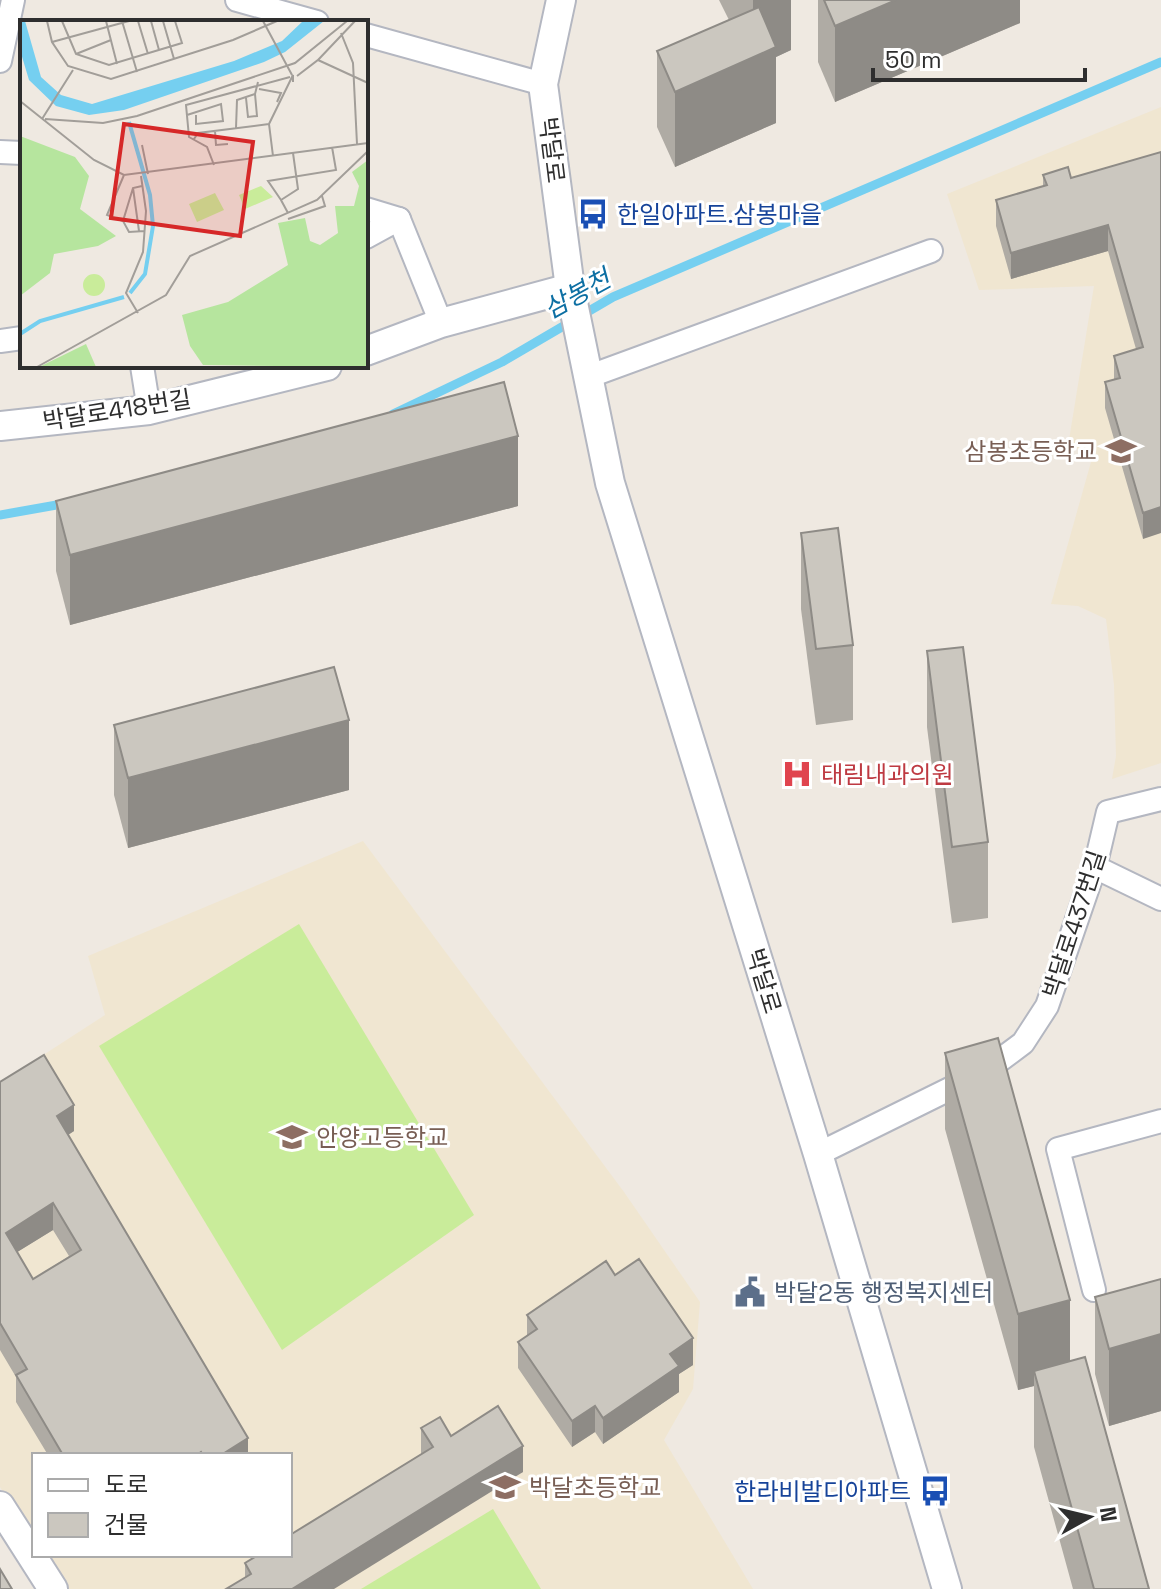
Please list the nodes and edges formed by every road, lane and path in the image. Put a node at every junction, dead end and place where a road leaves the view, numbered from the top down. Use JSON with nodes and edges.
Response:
{"nodes":[{"id":1,"x":13,"y":0,"type":"edge"},
{"id":2,"x":237,"y":0,"type":"edge"},
{"id":3,"x":561,"y":0,"type":"edge"},
{"id":4,"x":310,"y":20,"type":"edge"},
{"id":5,"x":368,"y":36,"type":"edge"},
{"id":6,"x":0,"y":61,"type":"edge"},
{"id":7,"x":543,"y":84,"type":"junction"},
{"id":8,"x":0,"y":152,"type":"edge"},
{"id":9,"x":20,"y":153,"type":"edge"},
{"id":10,"x":368,"y":210,"type":"edge"},
{"id":11,"x":399,"y":219,"type":"junction"},
{"id":12,"x":368,"y":236,"type":"edge"},
{"id":13,"x":931,"y":251,"type":"dead end"},
{"id":14,"x":571,"y":294,"type":"junction"},
{"id":15,"x":441,"y":323,"type":"junction"},
{"id":16,"x":20,"y":338,"type":"edge"},
{"id":17,"x":0,"y":341,"type":"edge"},
{"id":18,"x":368,"y":350,"type":"edge"},
{"id":19,"x":142,"y":368,"type":"edge"},
{"id":20,"x":319,"y":368,"type":"edge"},
{"id":21,"x":589,"y":374,"type":"junction"},
{"id":22,"x":149,"y":410,"type":"junction"},
{"id":23,"x":0,"y":426,"type":"edge"},
{"id":24,"x":1161,"y":799,"type":"edge"},
{"id":25,"x":1095,"y":867,"type":"junction"},
{"id":26,"x":1161,"y":899,"type":"edge"},
{"id":27,"x":1161,"y":1121,"type":"edge"},
{"id":28,"x":818,"y":1154,"type":"junction"},
{"id":29,"x":1094,"y":1290,"type":"dead end"},
{"id":30,"x":0,"y":1506,"type":"edge"},
{"id":31,"x":32,"y":1556,"type":"edge"},
{"id":32,"x":33,"y":1557,"type":"edge"},
{"id":33,"x":53,"y":1589,"type":"edge"},
{"id":34,"x":947,"y":1589,"type":"edge"}],
"edges":[{"from":1,"to":6,"type":"street"},
{"from":2,"to":4,"type":"street"},
{"from":3,"to":7,"type":"street","name":"박달로"},
{"from":5,"to":7,"type":"street"},
{"from":7,"to":14,"type":"street","name":"박달로"},
{"from":8,"to":9,"type":"street"},
{"from":10,"to":11,"type":"street"},
{"from":11,"to":12,"type":"street"},
{"from":11,"to":15,"type":"street"},
{"from":13,"to":21,"type":"street"},
{"from":14,"to":15,"type":"street"},
{"from":14,"to":21,"type":"street","name":"박달로"},
{"from":15,"to":18,"type":"street"},
{"from":16,"to":17,"type":"street"},
{"from":19,"to":22,"type":"street"},
{"from":20,"to":22,"type":"street","name":"박달로418번길"},
{"from":21,"to":28,"type":"street","name":"박달로"},
{"from":22,"to":23,"type":"street","name":"박달로418번길"},
{"from":24,"to":25,"type":"street","name":"박달로437번길"},
{"from":25,"to":26,"type":"street"},
{"from":25,"to":28,"type":"street","name":"박달로437번길"},
{"from":27,"to":29,"type":"street"},
{"from":28,"to":34,"type":"street","name":"박달로"},
{"from":30,"to":31,"type":"street"},
{"from":32,"to":33,"type":"street"}]}
